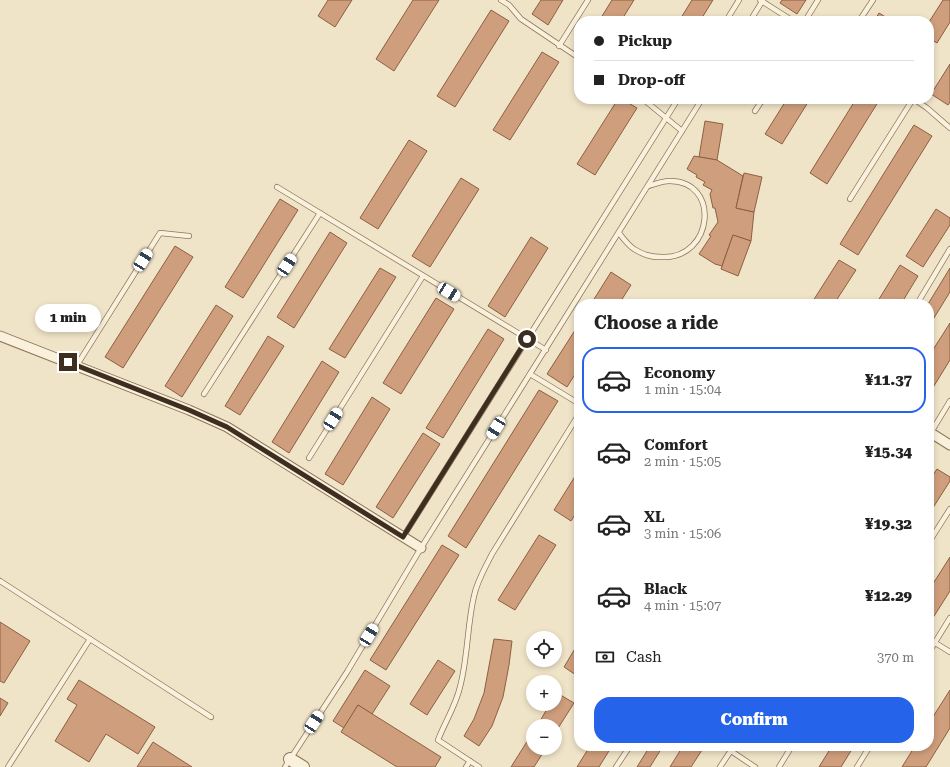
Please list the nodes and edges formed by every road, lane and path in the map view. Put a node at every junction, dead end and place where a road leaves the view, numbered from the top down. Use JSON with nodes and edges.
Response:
{"nodes":[{"id":1,"x":501,"y":0,"type":"edge"},
{"id":2,"x":588,"y":0,"type":"edge"},
{"id":3,"x":739,"y":0,"type":"edge"},
{"id":4,"x":762,"y":0,"type":"edge"},
{"id":5,"x":818,"y":0,"type":"edge"},
{"id":6,"x":873,"y":0,"type":"edge"},
{"id":7,"x":578,"y":16,"type":"edge"},
{"id":8,"x":729,"y":16,"type":"edge"},
{"id":9,"x":753,"y":16,"type":"edge"},
{"id":10,"x":786,"y":16,"type":"edge"},
{"id":11,"x":808,"y":16,"type":"edge"},
{"id":12,"x":862,"y":16,"type":"edge"},
{"id":13,"x":574,"y":23,"type":"edge"},
{"id":14,"x":560,"y":46,"type":"junction"},
{"id":15,"x":574,"y":55,"type":"edge"},
{"id":16,"x":650,"y":104,"type":"edge"},
{"id":17,"x":675,"y":104,"type":"edge"},
{"id":18,"x":699,"y":104,"type":"edge"},
{"id":19,"x":760,"y":104,"type":"edge"},
{"id":20,"x":910,"y":104,"type":"edge"},
{"id":21,"x":921,"y":104,"type":"edge"},
{"id":22,"x":755,"y":111,"type":"dead end"},
{"id":23,"x":666,"y":117,"type":"junction"},
{"id":24,"x":950,"y":128,"type":"edge"},
{"id":25,"x":682,"y":131,"type":"junction"},
{"id":26,"x":648,"y":186,"type":"junction"},
{"id":27,"x":277,"y":187,"type":"dead end"},
{"id":28,"x":850,"y":199,"type":"dead end"},
{"id":29,"x":320,"y":213,"type":"junction"},
{"id":30,"x":619,"y":234,"type":"junction"},
{"id":31,"x":189,"y":236,"type":"dead end"},
{"id":32,"x":950,"y":249,"type":"edge"},
{"id":33,"x":423,"y":276,"type":"junction"},
{"id":34,"x":578,"y":299,"type":"edge"},
{"id":35,"x":919,"y":299,"type":"edge"},
{"id":36,"x":574,"y":306,"type":"edge"},
{"id":37,"x":0,"y":336,"type":"edge"},
{"id":38,"x":527,"y":339,"type":"junction"},
{"id":39,"x":546,"y":350,"type":"junction"},
{"id":40,"x":77,"y":365,"type":"junction"},
{"id":41,"x":530,"y":374,"type":"junction"},
{"id":42,"x":204,"y":394,"type":"dead end"},
{"id":43,"x":574,"y":401,"type":"edge"},
{"id":44,"x":950,"y":401,"type":"edge"},
{"id":45,"x":574,"y":421,"type":"edge"},
{"id":46,"x":934,"y":427,"type":"edge"},
{"id":47,"x":934,"y":436,"type":"edge"},
{"id":48,"x":950,"y":445,"type":"edge"},
{"id":49,"x":309,"y":458,"type":"dead end"},
{"id":50,"x":950,"y":509,"type":"edge"},
{"id":51,"x":934,"y":534,"type":"edge"},
{"id":52,"x":403,"y":537,"type":"junction"},
{"id":53,"x":421,"y":548,"type":"junction"},
{"id":54,"x":0,"y":581,"type":"edge"},
{"id":55,"x":950,"y":618,"type":"edge"},
{"id":56,"x":90,"y":639,"type":"junction"},
{"id":57,"x":935,"y":642,"type":"joint"},
{"id":58,"x":950,"y":652,"type":"edge"},
{"id":59,"x":210,"y":717,"type":"dead end"},
{"id":60,"x":627,"y":751,"type":"edge"},
{"id":61,"x":731,"y":751,"type":"joint"},
{"id":62,"x":789,"y":751,"type":"edge"},
{"id":63,"x":867,"y":751,"type":"edge"},
{"id":64,"x":470,"y":761,"type":"junction"},
{"id":65,"x":287,"y":763,"type":"edge"},
{"id":66,"x":8,"y":767,"type":"edge"},
{"id":67,"x":303,"y":767,"type":"edge"},
{"id":68,"x":466,"y":767,"type":"edge"},
{"id":69,"x":479,"y":767,"type":"edge"},
{"id":70,"x":616,"y":767,"type":"edge"},
{"id":71,"x":720,"y":767,"type":"edge"},
{"id":72,"x":755,"y":767,"type":"edge"},
{"id":73,"x":779,"y":767,"type":"edge"},
{"id":74,"x":857,"y":767,"type":"edge"}],
"edges":[{"from":1,"to":14,"type":"lane"},
{"from":2,"to":7,"type":"lane"},
{"from":3,"to":8,"type":"lane"},
{"from":4,"to":9,"type":"lane"},
{"from":4,"to":10,"type":"lane"},
{"from":5,"to":11,"type":"lane"},
{"from":6,"to":12,"type":"lane"},
{"from":13,"to":14,"type":"lane"},
{"from":14,"to":15,"type":"lane"},
{"from":16,"to":23,"type":"lane"},
{"from":17,"to":23,"type":"lane"},
{"from":18,"to":25,"type":"lane"},
{"from":19,"to":22,"type":"lane"},
{"from":20,"to":28,"type":"lane"},
{"from":21,"to":24,"type":"lane"},
{"from":23,"to":25,"type":"lane"},
{"from":23,"to":38,"type":"lane"},
{"from":25,"to":26,"type":"lane"},
{"from":26,"to":30,"type":"lane"},
{"from":26,"to":30,"type":"lane"},
{"from":27,"to":29,"type":"lane"},
{"from":29,"to":33,"type":"lane"},
{"from":29,"to":42,"type":"lane"},
{"from":30,"to":34,"type":"lane"},
{"from":31,"to":40,"type":"lane"},
{"from":32,"to":35,"type":"lane"},
{"from":33,"to":38,"type":"lane"},
{"from":33,"to":49,"type":"lane"},
{"from":36,"to":39,"type":"lane"},
{"from":37,"to":40,"type":"street"},
{"from":38,"to":39,"type":"lane"},
{"from":38,"to":52,"type":"lane"},
{"from":39,"to":41,"type":"lane"},
{"from":40,"to":52,"type":"street"},
{"from":41,"to":43,"type":"lane"},
{"from":41,"to":53,"type":"lane"},
{"from":44,"to":46,"type":"lane"},
{"from":45,"to":64,"type":"lane"},
{"from":47,"to":48,"type":"street"},
{"from":50,"to":51,"type":"lane"},
{"from":52,"to":53,"type":"street"},
{"from":53,"to":65,"type":"lane"},
{"from":54,"to":56,"type":"lane"},
{"from":55,"to":57,"type":"lane"},
{"from":56,"to":59,"type":"lane"},
{"from":56,"to":66,"type":"lane"},
{"from":57,"to":58,"type":"lane"},
{"from":60,"to":70,"type":"lane"},
{"from":61,"to":71,"type":"lane"},
{"from":61,"to":72,"type":"lane"},
{"from":62,"to":73,"type":"lane"},
{"from":63,"to":74,"type":"lane"},
{"from":64,"to":68,"type":"lane"},
{"from":64,"to":69,"type":"lane"},
{"from":65,"to":67,"type":"street"}]}
